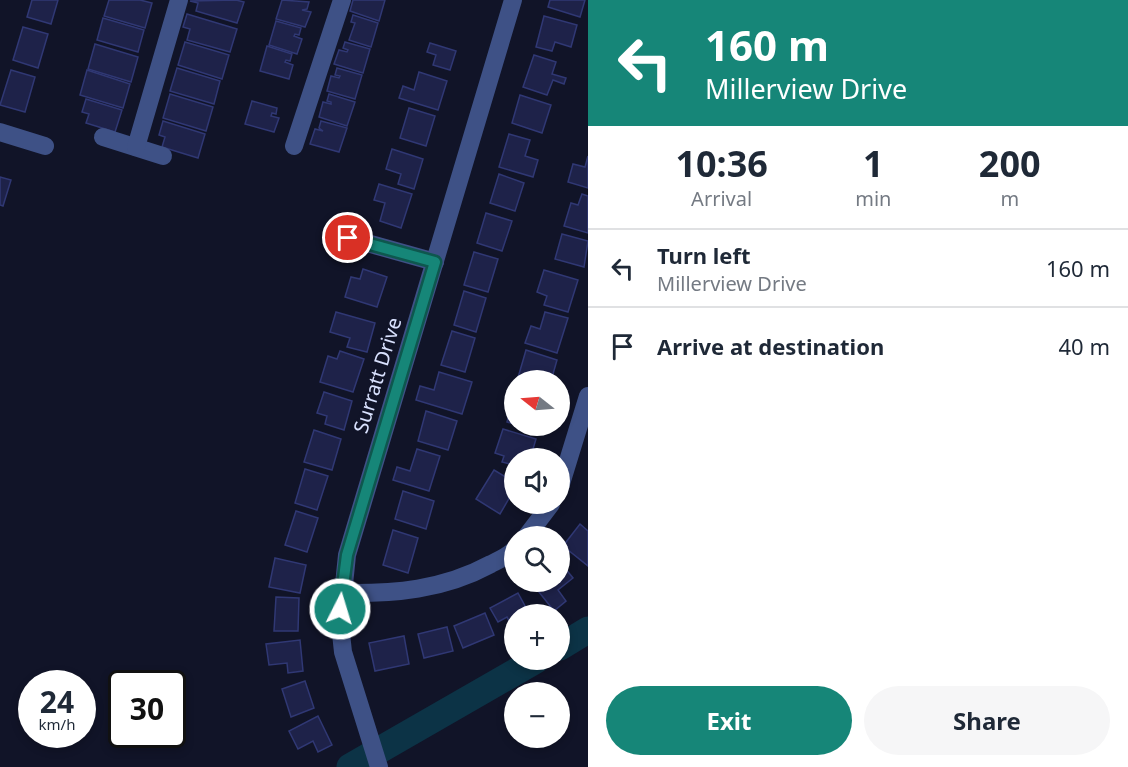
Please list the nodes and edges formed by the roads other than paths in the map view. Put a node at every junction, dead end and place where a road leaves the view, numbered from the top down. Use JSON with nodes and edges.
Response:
{"nodes":[{"id":1,"x":179,"y":0,"type":"edge"},
{"id":2,"x":342,"y":0,"type":"edge"},
{"id":3,"x":513,"y":0,"type":"edge"},
{"id":4,"x":0,"y":132,"type":"edge"},
{"id":5,"x":103,"y":137,"type":"dead end"},
{"id":6,"x":45,"y":146,"type":"dead end"},
{"id":7,"x":294,"y":146,"type":"dead end"},
{"id":8,"x":135,"y":147,"type":"junction"},
{"id":9,"x":163,"y":156,"type":"dead end"},
{"id":10,"x":348,"y":238,"type":"dead end"},
{"id":11,"x":435,"y":262,"type":"junction"},
{"id":12,"x":588,"y":396,"type":"edge"},
{"id":13,"x":570,"y":455,"type":"edge"},
{"id":14,"x":504,"y":556,"type":"edge"},
{"id":15,"x":341,"y":593,"type":"junction"},
{"id":16,"x":378,"y":765,"type":"edge"}],
"edges":[{"from":1,"to":8,"type":"street"},
{"from":2,"to":7,"type":"street"},
{"from":3,"to":11,"type":"street","name":"Surratt Drive"},
{"from":4,"to":6,"type":"street"},
{"from":5,"to":8,"type":"street"},
{"from":8,"to":9,"type":"street"},
{"from":10,"to":11,"type":"street"},
{"from":11,"to":15,"type":"street","name":"Surratt Drive"},
{"from":12,"to":13,"type":"street"},
{"from":14,"to":15,"type":"street"},
{"from":15,"to":16,"type":"street","name":"Surratt Drive"}]}
